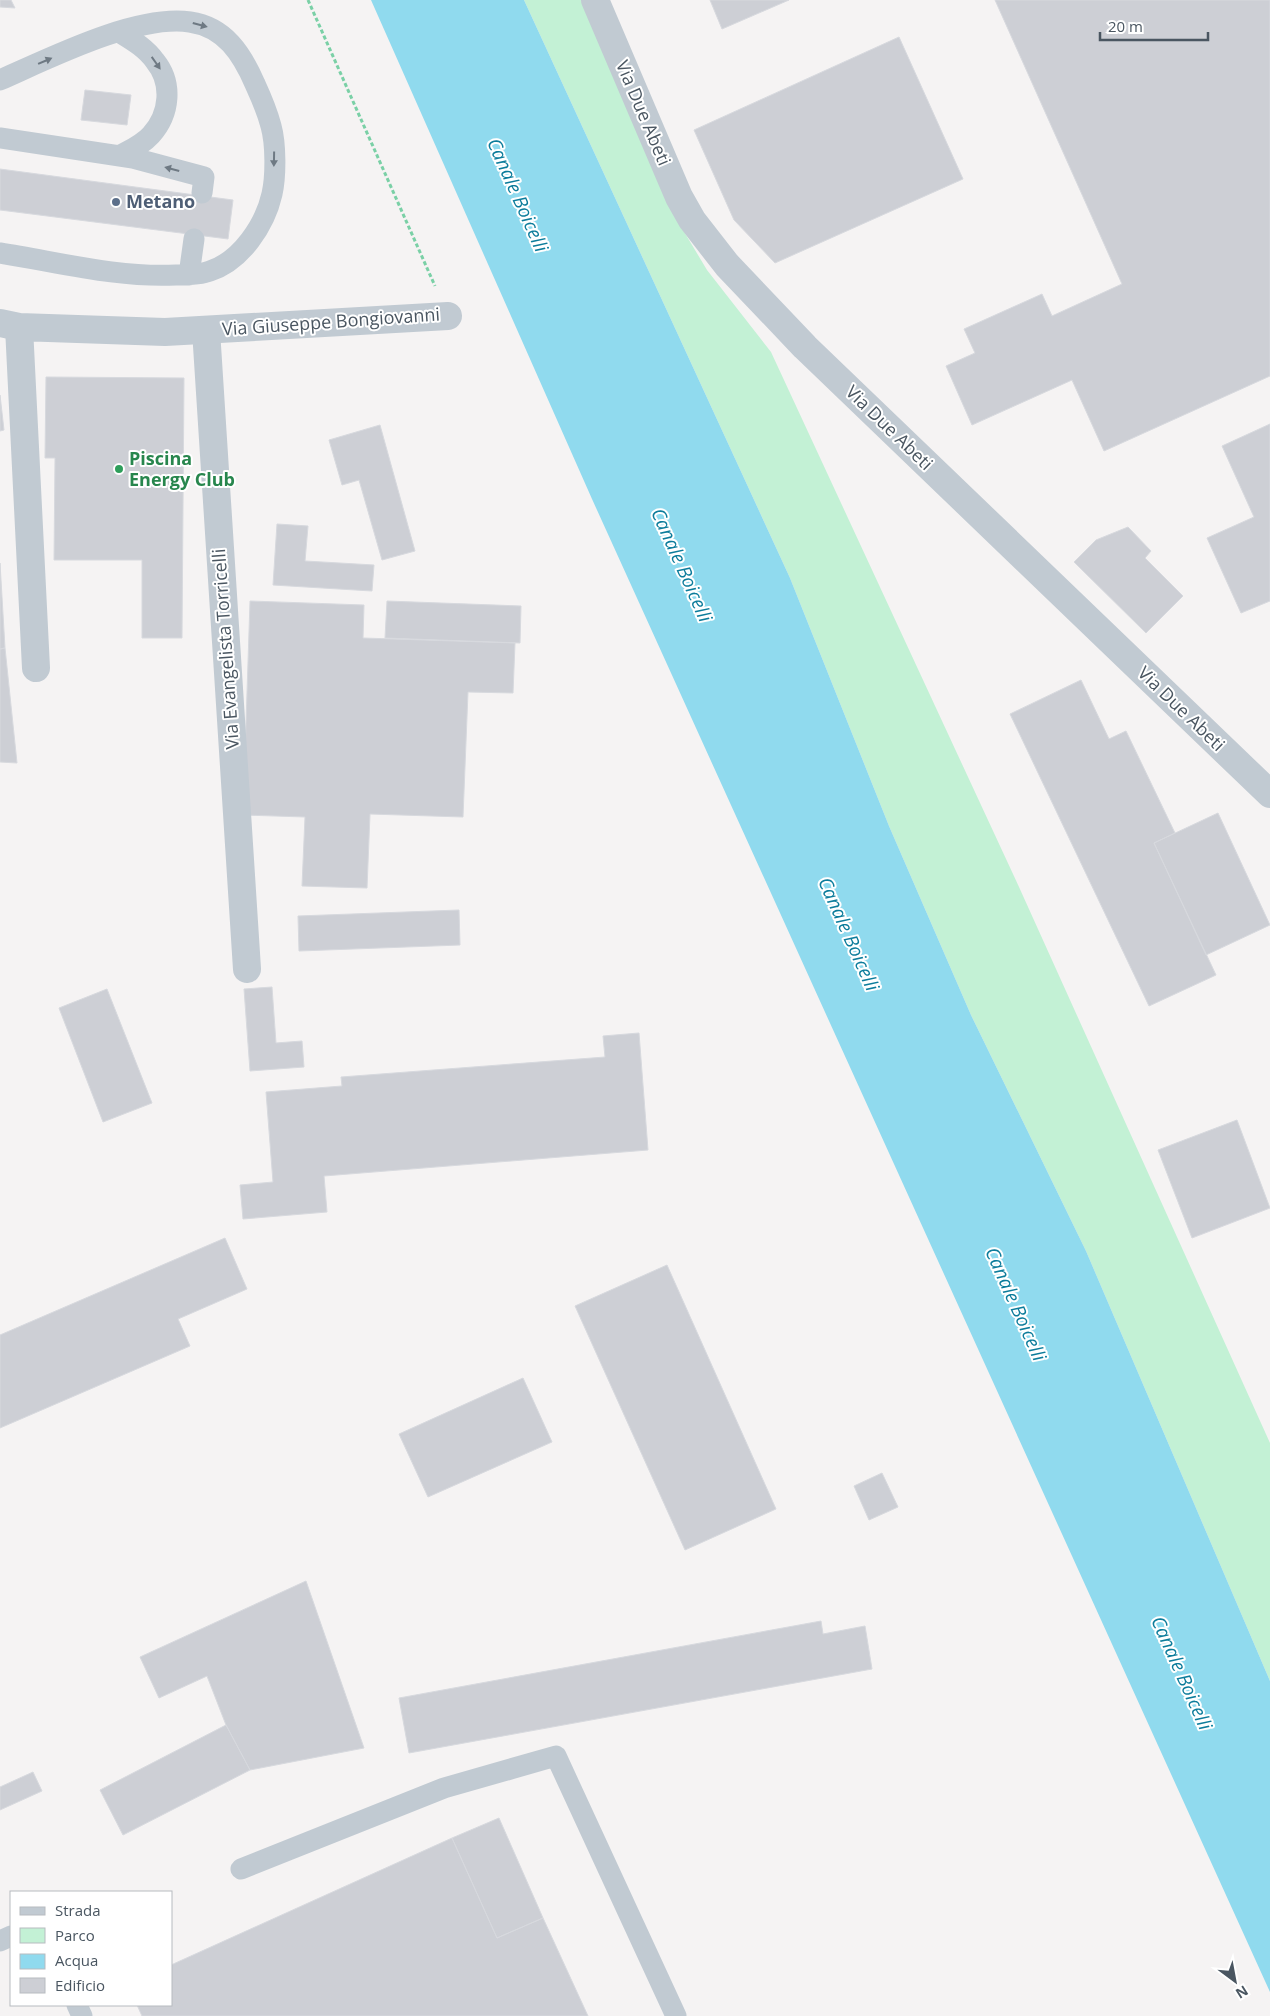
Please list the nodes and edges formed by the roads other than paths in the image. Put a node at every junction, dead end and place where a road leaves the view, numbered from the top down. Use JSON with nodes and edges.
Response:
{"nodes":[{"id":1,"x":595,"y":0,"type":"edge"},
{"id":2,"x":119,"y":32,"type":"junction"},
{"id":3,"x":0,"y":80,"type":"edge"},
{"id":4,"x":0,"y":138,"type":"edge"},
{"id":5,"x":119,"y":156,"type":"junction"},
{"id":6,"x":202,"y":193,"type":"dead end"},
{"id":7,"x":194,"y":240,"type":"dead end"},
{"id":8,"x":0,"y":253,"type":"edge"},
{"id":9,"x":189,"y":275,"type":"junction"},
{"id":10,"x":448,"y":316,"type":"road end"},
{"id":11,"x":9,"y":325,"type":"edge"},
{"id":12,"x":206,"y":330,"type":"junction"},
{"id":13,"x":36,"y":668,"type":"dead end"},
{"id":14,"x":1270,"y":794,"type":"edge"},
{"id":15,"x":247,"y":969,"type":"dead end"},
{"id":16,"x":241,"y":1869,"type":"dead end"},
{"id":17,"x":676,"y":2016,"type":"edge"}],
"edges":[{"from":1,"to":14,"type":"street","name":"Via Due Abeti"},
{"from":3,"to":2,"type":"lane","one_way":true},
{"from":2,"to":5,"type":"lane","one_way":true},
{"from":2,"to":9,"type":"lane","one_way":true},
{"from":4,"to":5,"type":"lane"},
{"from":6,"to":5,"type":"lane","one_way":true},
{"from":7,"to":9,"type":"lane"},
{"from":8,"to":9,"type":"lane"},
{"from":10,"to":12,"type":"street","name":"Via Giuseppe Bongiovanni"},
{"from":11,"to":12,"type":"street","name":"Via Giuseppe Bongiovanni"},
{"from":11,"to":13,"type":"street","name":"Via Giuseppe Bongiovanni"},
{"from":12,"to":15,"type":"street","name":"Via Evangelista Torricelli"},
{"from":16,"to":17,"type":"lane"}]}
